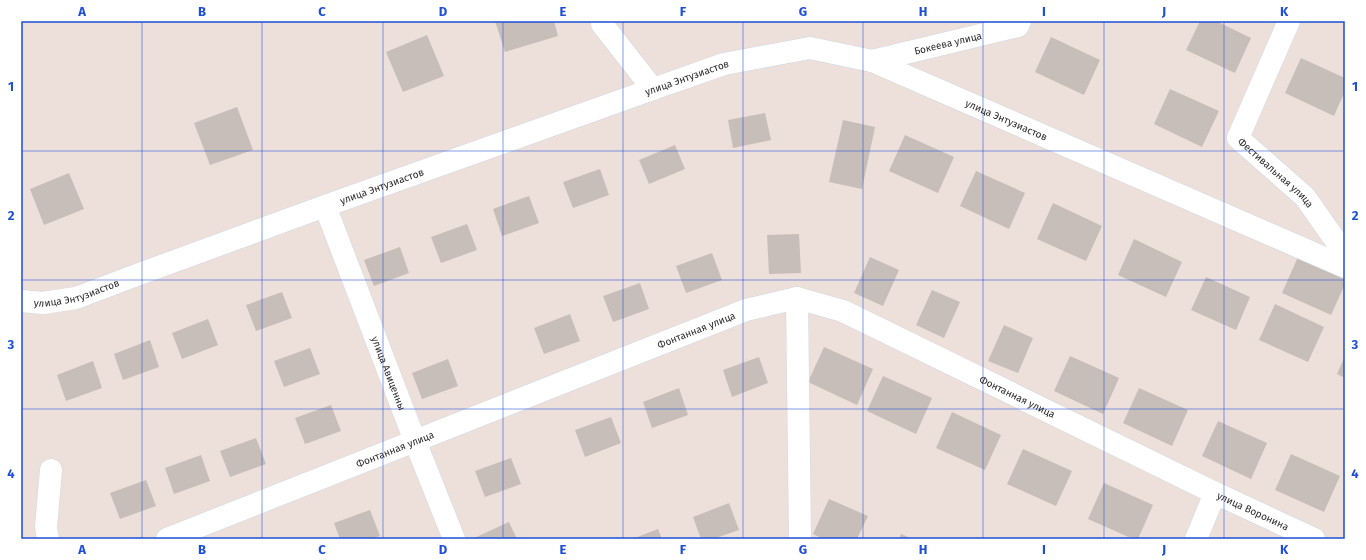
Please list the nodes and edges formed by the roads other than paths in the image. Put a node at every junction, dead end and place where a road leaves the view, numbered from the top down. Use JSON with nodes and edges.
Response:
{"nodes":[{"id":1,"x":602,"y":21,"type":"edge"},
{"id":2,"x":1020,"y":21,"type":"edge"},
{"id":3,"x":1289,"y":21,"type":"edge"},
{"id":4,"x":872,"y":61,"type":"junction"},
{"id":5,"x":653,"y":88,"type":"junction"},
{"id":6,"x":325,"y":206,"type":"junction"},
{"id":7,"x":1345,"y":254,"type":"edge"},
{"id":8,"x":1345,"y":267,"type":"edge"},
{"id":9,"x":796,"y":298,"type":"junction"},
{"id":10,"x":21,"y":302,"type":"edge"},
{"id":11,"x":415,"y":442,"type":"junction"},
{"id":12,"x":51,"y":470,"type":"dead end"},
{"id":13,"x":1215,"y":493,"type":"junction"},
{"id":14,"x":48,"y":539,"type":"edge"},
{"id":15,"x":167,"y":539,"type":"edge"},
{"id":16,"x":454,"y":539,"type":"edge"},
{"id":17,"x":800,"y":539,"type":"edge"},
{"id":18,"x":1196,"y":539,"type":"edge"},
{"id":19,"x":1314,"y":539,"type":"edge"}],
"edges":[{"from":1,"to":5,"type":"street"},
{"from":2,"to":4,"type":"street","name":"Бокеева улица"},
{"from":3,"to":7,"type":"street","name":"Фестивальная улица"},
{"from":4,"to":5,"type":"street","name":"улица Энтузиастов"},
{"from":4,"to":8,"type":"street","name":"улица Энтузиастов"},
{"from":5,"to":6,"type":"street","name":"улица Энтузиастов"},
{"from":6,"to":10,"type":"street","name":"улица Энтузиастов"},
{"from":6,"to":11,"type":"street","name":"улица Авиценны"},
{"from":9,"to":11,"type":"street","name":"Фонтанная улица"},
{"from":9,"to":13,"type":"street","name":"Фонтанная улица"},
{"from":9,"to":17,"type":"street"},
{"from":11,"to":15,"type":"street","name":"Фонтанная улица"},
{"from":11,"to":16,"type":"street","name":"улица Авиценны"},
{"from":12,"to":14,"type":"street"},
{"from":13,"to":18,"type":"street","name":"улица Воронина"},
{"from":13,"to":19,"type":"street","name":"улица Воронина"}]}
